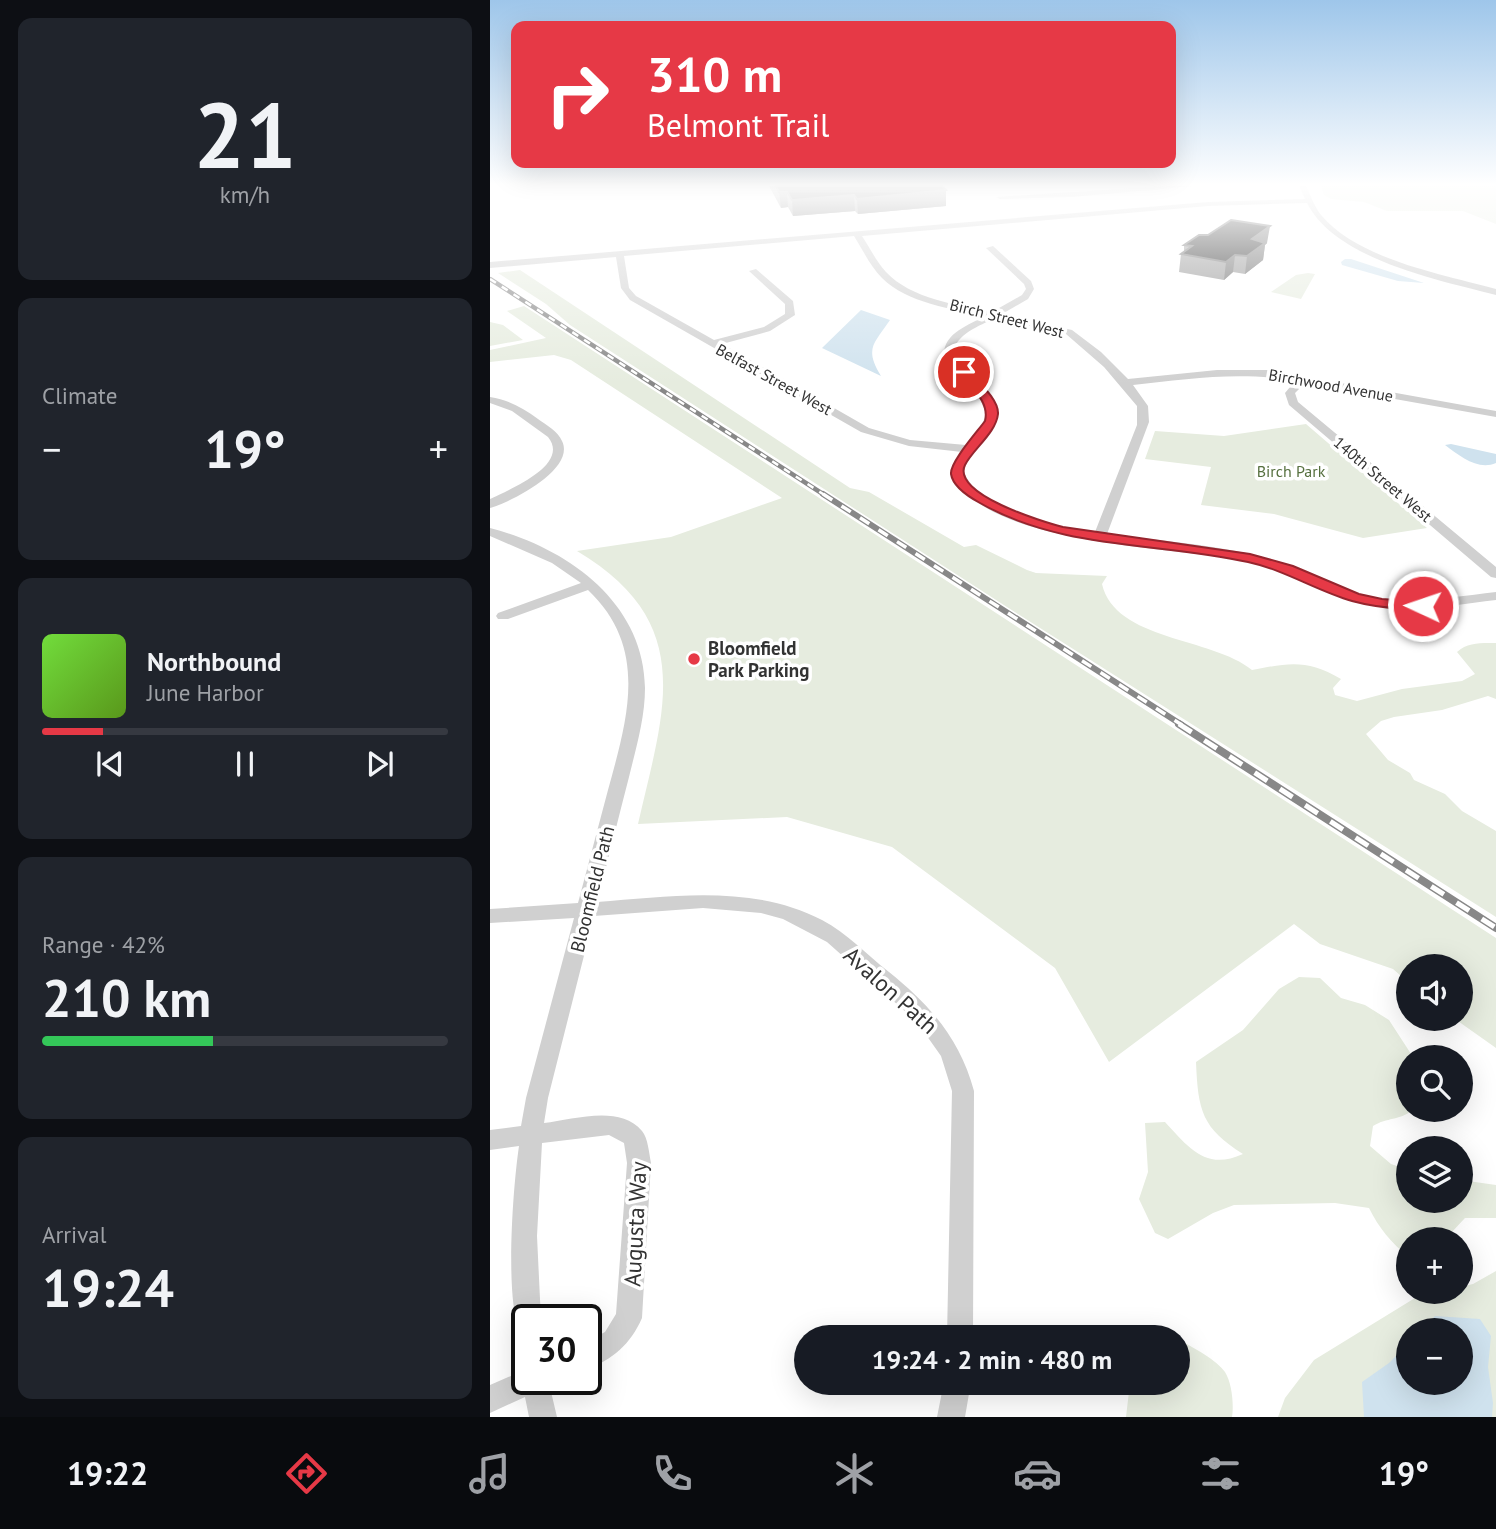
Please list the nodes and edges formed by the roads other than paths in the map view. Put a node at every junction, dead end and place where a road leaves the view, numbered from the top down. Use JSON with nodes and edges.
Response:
{"nodes":[{"id":1,"x":664,"y":252,"type":"edge"},
{"id":2,"x":868,"y":252,"type":"edge"},
{"id":3,"x":994,"y":252,"type":"edge"},
{"id":4,"x":1376,"y":252,"type":"edge"},
{"id":5,"x":620,"y":256,"type":"junction"},
{"id":6,"x":490,"y":267,"type":"edge"},
{"id":7,"x":753,"y":271,"type":"dead end"},
{"id":8,"x":1496,"y":292,"type":"edge"},
{"id":9,"x":993,"y":314,"type":"junction"},
{"id":10,"x":712,"y":344,"type":"junction"},
{"id":11,"x":1303,"y":378,"type":"junction"},
{"id":12,"x":1123,"y":383,"type":"junction"},
{"id":13,"x":490,"y":400,"type":"edge"},
{"id":14,"x":1496,"y":414,"type":"edge"},
{"id":15,"x":968,"y":449,"type":"junction"},
{"id":16,"x":490,"y":504,"type":"edge"},
{"id":17,"x":490,"y":532,"type":"edge"},
{"id":18,"x":1100,"y":536,"type":"junction"},
{"id":19,"x":1496,"y":574,"type":"edge"},
{"id":20,"x":592,"y":584,"type":"junction"},
{"id":21,"x":1496,"y":596,"type":"edge"},
{"id":22,"x":503,"y":616,"type":"dead end"},
{"id":23,"x":586,"y":910,"type":"junction"},
{"id":24,"x":490,"y":916,"type":"edge"},
{"id":25,"x":531,"y":1134,"type":"junction"},
{"id":26,"x":490,"y":1140,"type":"edge"},
{"id":27,"x":527,"y":1304,"type":"edge"},
{"id":28,"x":960,"y":1325,"type":"edge"},
{"id":29,"x":602,"y":1348,"type":"edge"},
{"id":30,"x":511,"y":1390,"type":"edge"},
{"id":31,"x":538,"y":1395,"type":"edge"},
{"id":32,"x":955,"y":1395,"type":"edge"},
{"id":33,"x":490,"y":1399,"type":"edge"},
{"id":34,"x":542,"y":1417,"type":"edge"},
{"id":35,"x":951,"y":1417,"type":"edge"}],
"edges":[{"from":1,"to":5,"type":"street"},
{"from":2,"to":9,"type":"street","name":"Birch Street West"},
{"from":3,"to":9,"type":"street"},
{"from":4,"to":8,"type":"street"},
{"from":5,"to":6,"type":"street"},
{"from":5,"to":10,"type":"street","name":"Belfast Street West"},
{"from":7,"to":10,"type":"street"},
{"from":9,"to":12,"type":"street","name":"Birch Street West"},
{"from":9,"to":15,"type":"street"},
{"from":10,"to":15,"type":"street","name":"Belfast Street West"},
{"from":11,"to":12,"type":"street","name":"Birchwood Avenue"},
{"from":11,"to":14,"type":"street","name":"Birchwood Avenue"},
{"from":11,"to":19,"type":"street","name":"140th Street West"},
{"from":12,"to":18,"type":"street","name":"Birch Street West"},
{"from":13,"to":16,"type":"street"},
{"from":15,"to":18,"type":"street"},
{"from":17,"to":20,"type":"street","name":"Bloomfield Path"},
{"from":18,"to":21,"type":"street"},
{"from":20,"to":22,"type":"street"},
{"from":20,"to":23,"type":"street","name":"Bloomfield Path"},
{"from":23,"to":24,"type":"street","name":"Avalon Path"},
{"from":23,"to":25,"type":"street","name":"Bloomfield Path"},
{"from":23,"to":28,"type":"street","name":"Avalon Path"},
{"from":25,"to":26,"type":"street"},
{"from":25,"to":27,"type":"street","name":"Bloomfield Path"},
{"from":25,"to":29,"type":"street","name":"Augusta Way"},
{"from":30,"to":33,"type":"street"},
{"from":31,"to":34,"type":"street"},
{"from":32,"to":35,"type":"street"}]}
